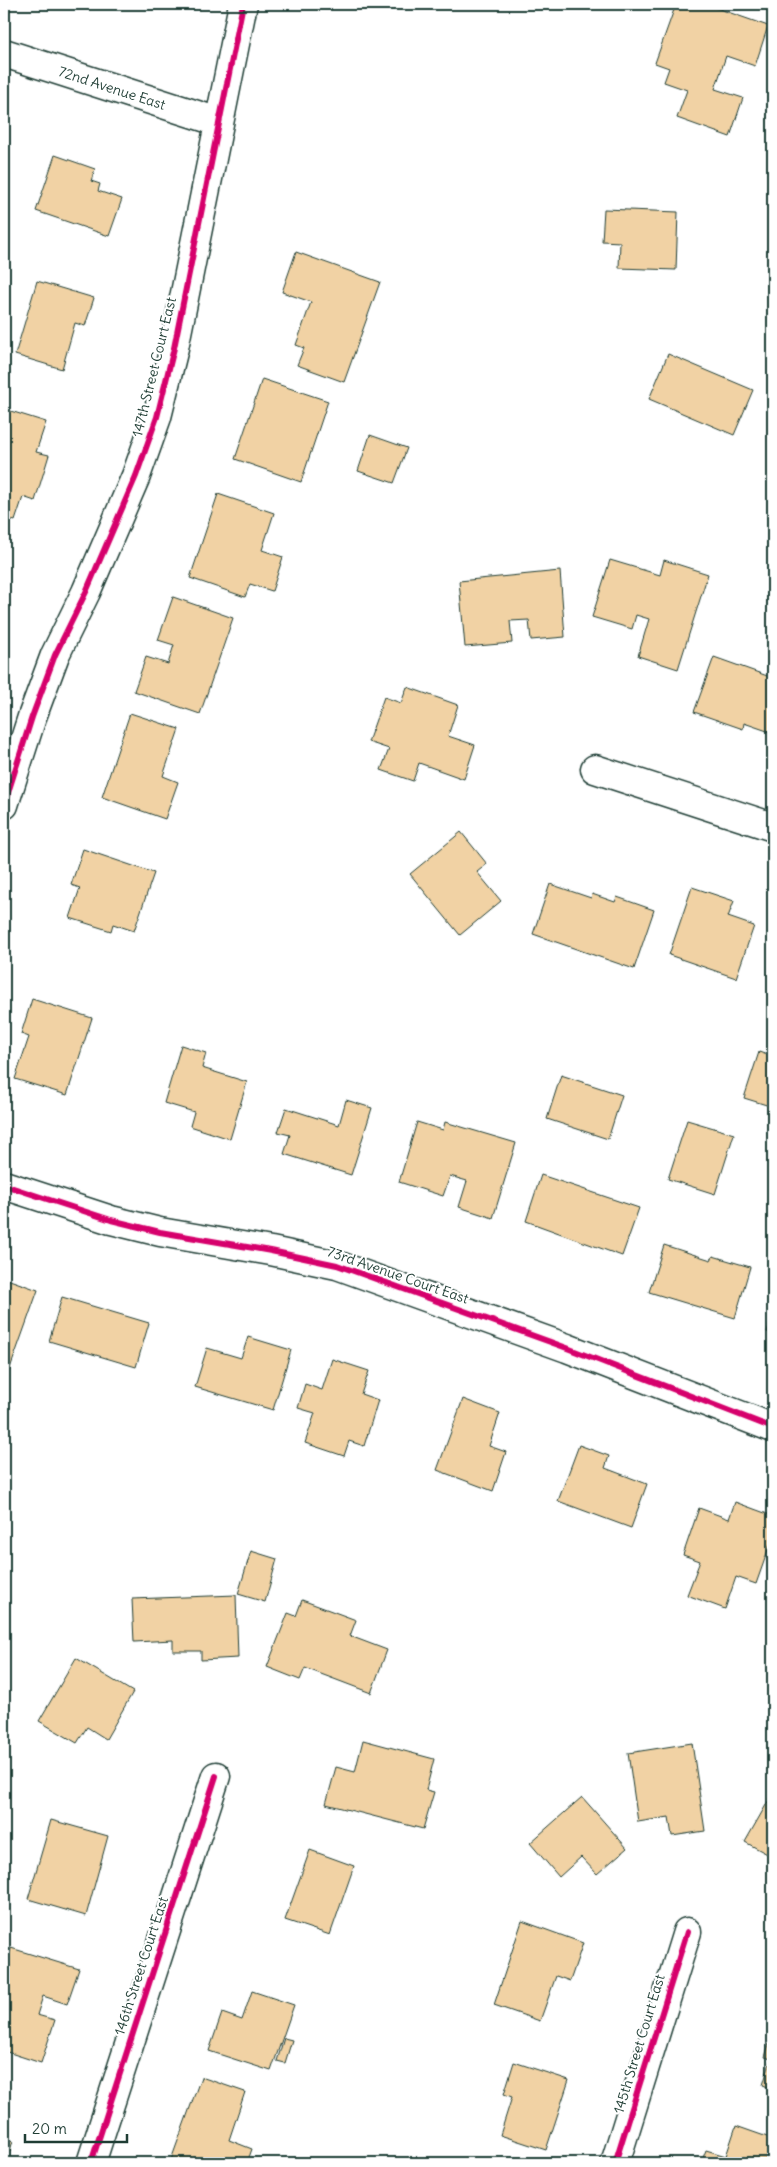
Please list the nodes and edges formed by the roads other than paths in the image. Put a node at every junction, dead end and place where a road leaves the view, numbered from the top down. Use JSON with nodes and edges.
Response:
{"nodes":[{"id":1,"x":243,"y":4,"type":"edge"},
{"id":2,"x":4,"y":53,"type":"edge"},
{"id":3,"x":220,"y":122,"type":"junction"},
{"id":4,"x":595,"y":769,"type":"dead end"},
{"id":5,"x":4,"y":804,"type":"edge"},
{"id":6,"x":773,"y":827,"type":"edge"},
{"id":7,"x":4,"y":1185,"type":"edge"},
{"id":8,"x":773,"y":1428,"type":"edge"},
{"id":9,"x":216,"y":1776,"type":"dead end"},
{"id":10,"x":687,"y":1932,"type":"dead end"},
{"id":11,"x":91,"y":2163,"type":"edge"},
{"id":12,"x":615,"y":2163,"type":"edge"}],
"edges":[{"from":1,"to":3,"type":"street","name":"147th Street Court East"},
{"from":2,"to":3,"type":"street","name":"72nd Avenue East"},
{"from":3,"to":5,"type":"street","name":"147th Street Court East"},
{"from":4,"to":6,"type":"street"},
{"from":7,"to":8,"type":"street","name":"73rd Avenue Court East"},
{"from":9,"to":11,"type":"street","name":"146th Street Court East"},
{"from":10,"to":12,"type":"street","name":"145th Street Court East"}]}
